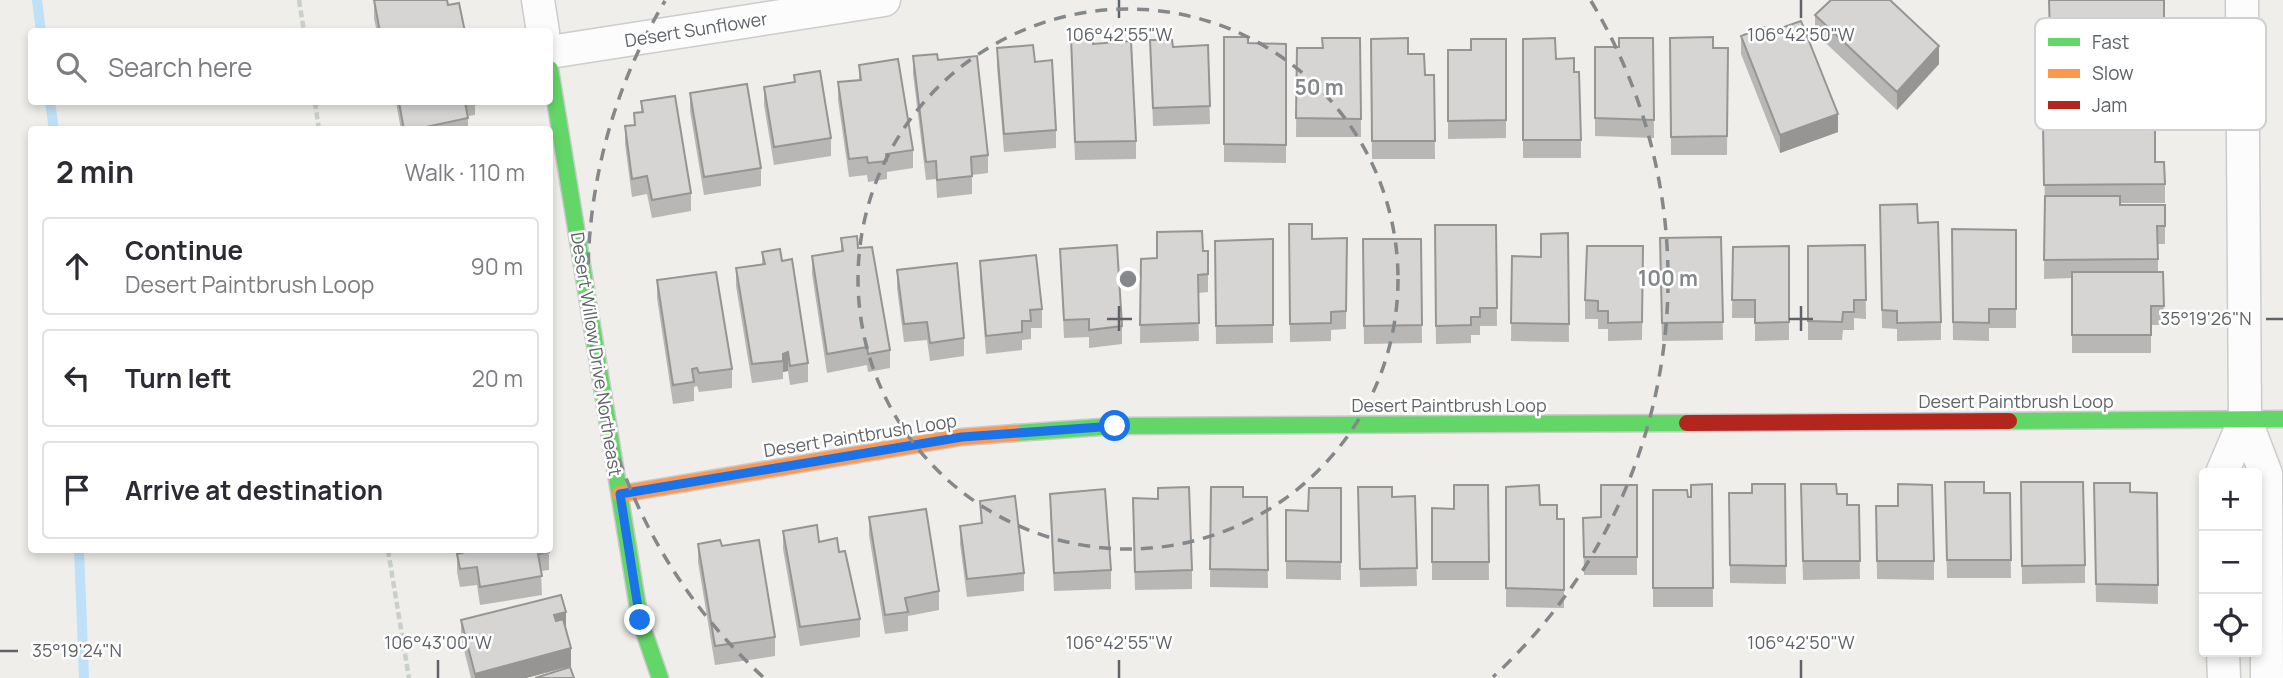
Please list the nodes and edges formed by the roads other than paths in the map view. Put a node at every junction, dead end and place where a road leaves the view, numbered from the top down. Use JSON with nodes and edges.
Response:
{"nodes":[{"id":1,"x":538,"y":0,"type":"edge"},
{"id":2,"x":884,"y":0,"type":"edge"},
{"id":3,"x":2242,"y":0,"type":"edge"},
{"id":4,"x":2242,"y":18,"type":"edge"},
{"id":5,"x":542,"y":28,"type":"edge"},
{"id":6,"x":553,"y":52,"type":"edge"},
{"id":7,"x":553,"y":87,"type":"edge"},
{"id":8,"x":2243,"y":130,"type":"edge"},
{"id":9,"x":2245,"y":419,"type":"junction"},
{"id":10,"x":2283,"y":419,"type":"edge"},
{"id":11,"x":2224,"y":468,"type":"edge"},
{"id":12,"x":620,"y":494,"type":"junction"},
{"id":13,"x":2223,"y":657,"type":"edge"},
{"id":14,"x":660,"y":678,"type":"edge"},
{"id":15,"x":2224,"y":678,"type":"edge"},
{"id":16,"x":2267,"y":678,"type":"edge"}],
"edges":[{"from":1,"to":5,"type":"street"},
{"from":2,"to":6,"type":"street","name":"Desert Sunflower"},
{"from":3,"to":4,"type":"street"},
{"from":7,"to":12,"type":"street","name":"Desert Willow Drive Northeast"},
{"from":8,"to":9,"type":"street"},
{"from":9,"to":10,"type":"street","name":"Desert Paintbrush Loop"},
{"from":9,"to":11,"type":"street"},
{"from":9,"to":12,"type":"street","name":"Desert Paintbrush Loop"},
{"from":9,"to":16,"type":"street"},
{"from":12,"to":14,"type":"street","name":"Desert Willow Drive Northeast"},
{"from":13,"to":15,"type":"street"}]}
